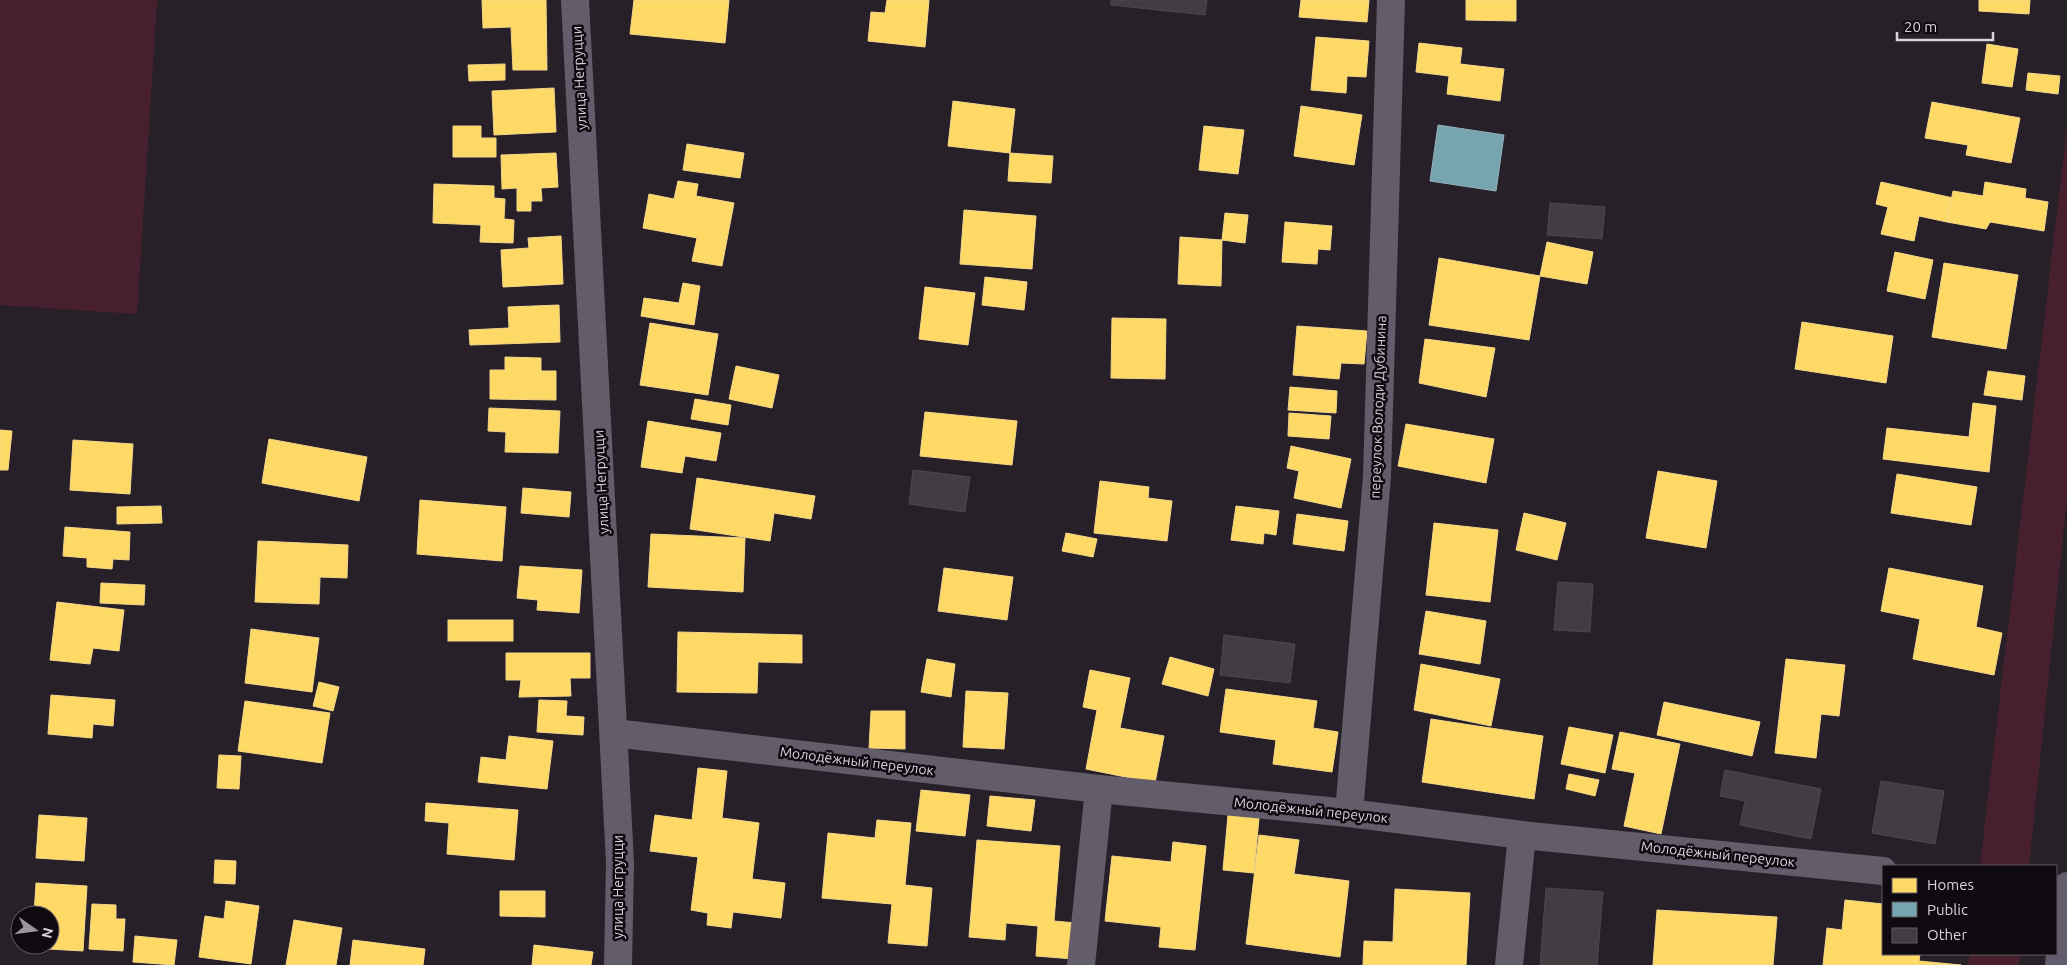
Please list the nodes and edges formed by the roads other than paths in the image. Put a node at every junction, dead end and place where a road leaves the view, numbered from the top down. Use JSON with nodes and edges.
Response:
{"nodes":[{"id":1,"x":575,"y":0,"type":"edge"},
{"id":2,"x":1392,"y":0,"type":"edge"},
{"id":3,"x":614,"y":733,"type":"junction"},
{"id":4,"x":1099,"y":789,"type":"junction"},
{"id":5,"x":1349,"y":813,"type":"junction"},
{"id":6,"x":1522,"y":834,"type":"junction"},
{"id":7,"x":1882,"y":871,"type":"edge"},
{"id":8,"x":2067,"y":886,"type":"edge"},
{"id":9,"x":618,"y":965,"type":"edge"},
{"id":10,"x":1081,"y":965,"type":"edge"},
{"id":11,"x":1509,"y":965,"type":"edge"},
{"id":12,"x":2059,"y":965,"type":"edge"}],
"edges":[{"from":1,"to":3,"type":"street","name":"улица Негруцци"},
{"from":2,"to":5,"type":"street","name":"переулок Володи Дубинина"},
{"from":3,"to":4,"type":"street","name":"Молодёжный переулок"},
{"from":3,"to":9,"type":"street","name":"улица Негруцци"},
{"from":4,"to":5,"type":"street","name":"Молодёжный переулок"},
{"from":4,"to":10,"type":"street"},
{"from":5,"to":6,"type":"street","name":"Молодёжный переулок"},
{"from":6,"to":7,"type":"street","name":"Молодёжный переулок"},
{"from":6,"to":11,"type":"street"},
{"from":8,"to":12,"type":"main road"}]}
